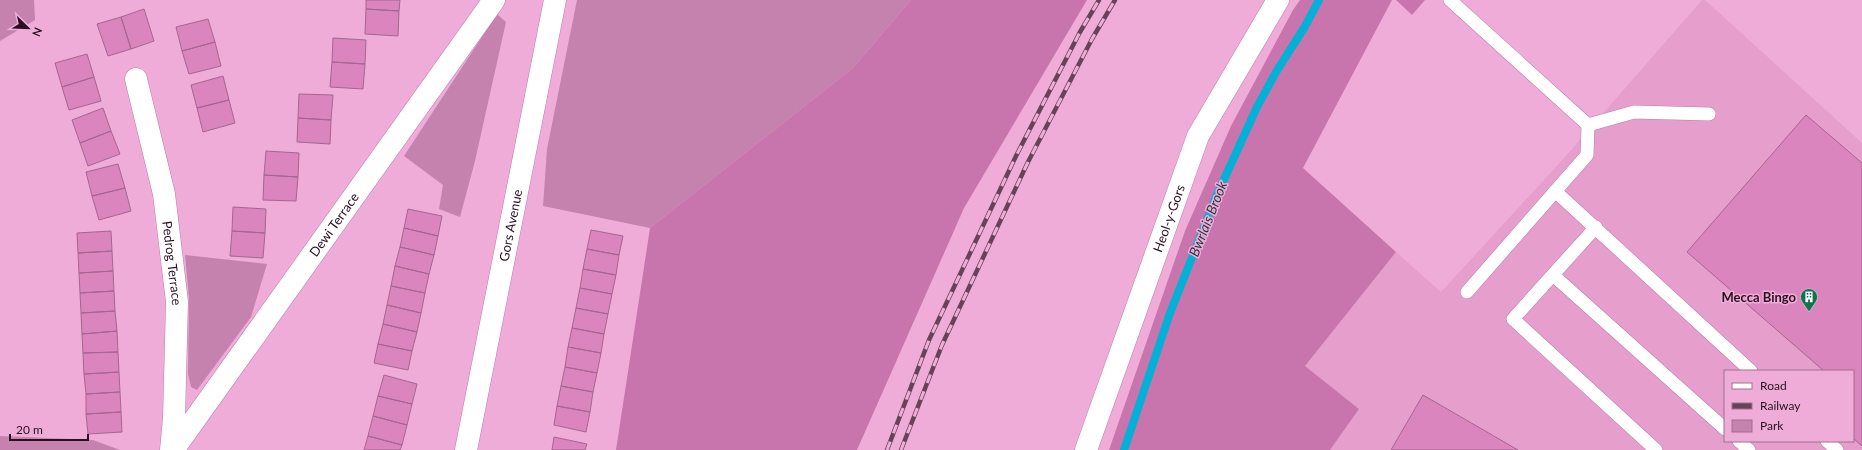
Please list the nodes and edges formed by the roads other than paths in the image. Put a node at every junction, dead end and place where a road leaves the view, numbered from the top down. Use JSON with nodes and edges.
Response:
{"nodes":[{"id":1,"x":494,"y":0,"type":"edge"},
{"id":2,"x":555,"y":0,"type":"edge"},
{"id":3,"x":1278,"y":0,"type":"edge"},
{"id":4,"x":1450,"y":0,"type":"edge"},
{"id":5,"x":136,"y":79,"type":"dead end"},
{"id":6,"x":1710,"y":114,"type":"dead end"},
{"id":7,"x":1588,"y":125,"type":"junction"},
{"id":8,"x":1555,"y":191,"type":"junction"},
{"id":9,"x":1596,"y":227,"type":"junction"},
{"id":10,"x":1553,"y":275,"type":"junction"},
{"id":11,"x":1466,"y":292,"type":"dead end"},
{"id":12,"x":1750,"y":370,"type":"edge"},
{"id":13,"x":1724,"y":428,"type":"edge"},
{"id":14,"x":1740,"y":442,"type":"edge"},
{"id":15,"x":1828,"y":442,"type":"edge"},
{"id":16,"x":172,"y":450,"type":"edge"},
{"id":17,"x":466,"y":450,"type":"edge"},
{"id":18,"x":1086,"y":450,"type":"edge"},
{"id":19,"x":1656,"y":450,"type":"edge"},
{"id":20,"x":1749,"y":450,"type":"edge"},
{"id":21,"x":1837,"y":450,"type":"edge"}],
"edges":[{"from":1,"to":16,"type":"street","name":"Dewi Terrace"},
{"from":2,"to":17,"type":"street","name":"Gors Avenue"},
{"from":3,"to":18,"type":"street","name":"Heol-y-Gors"},
{"from":4,"to":7,"type":"lane"},
{"from":5,"to":16,"type":"street","name":"Pedrog Terrace"},
{"from":6,"to":7,"type":"lane"},
{"from":7,"to":8,"type":"lane"},
{"from":8,"to":9,"type":"lane"},
{"from":8,"to":11,"type":"lane"},
{"from":9,"to":10,"type":"lane"},
{"from":9,"to":12,"type":"lane"},
{"from":10,"to":13,"type":"lane"},
{"from":10,"to":19,"type":"lane"},
{"from":14,"to":20,"type":"lane"},
{"from":15,"to":21,"type":"lane"}]}
